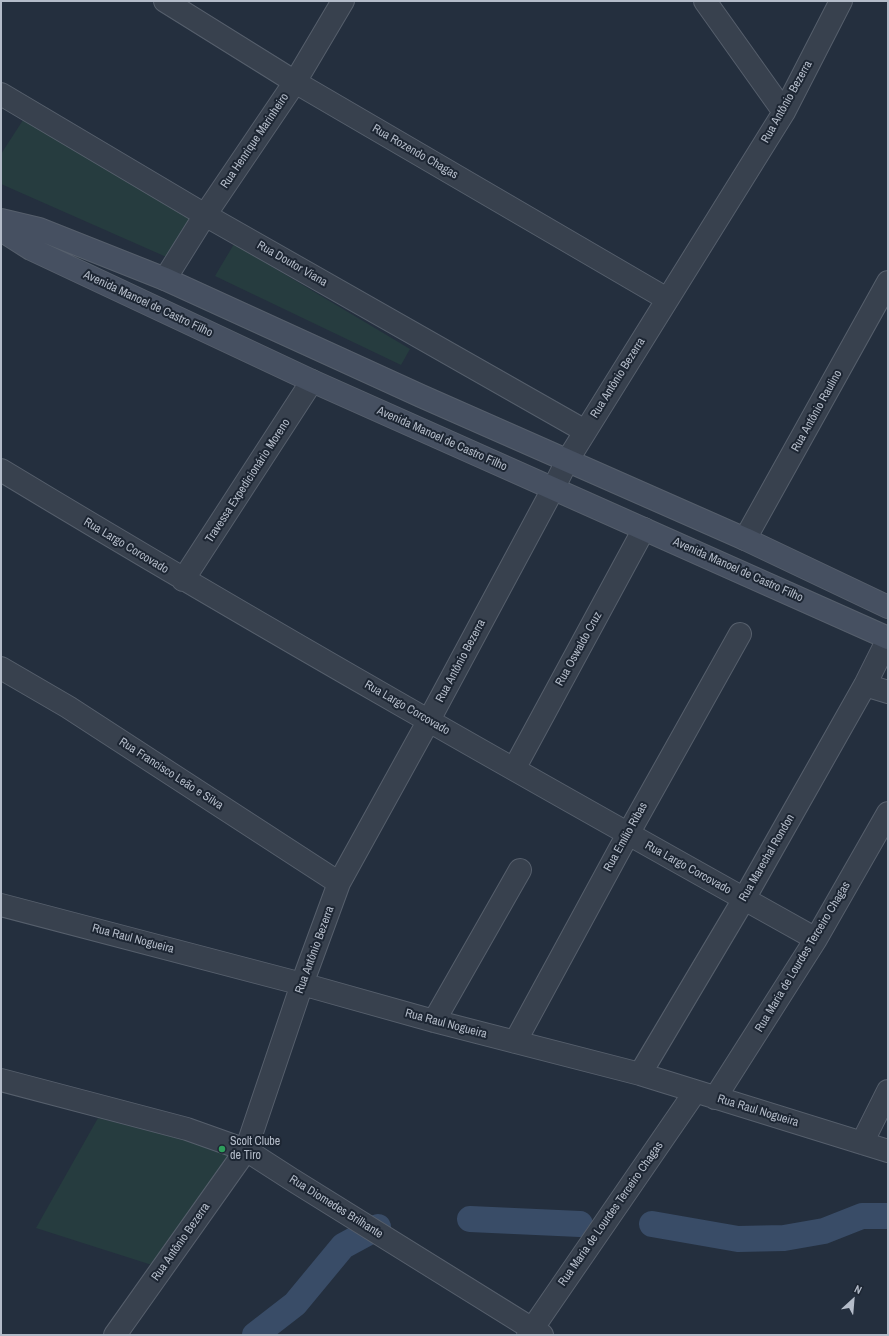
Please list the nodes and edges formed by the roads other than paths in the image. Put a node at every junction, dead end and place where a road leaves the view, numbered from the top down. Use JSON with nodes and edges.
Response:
{"nodes":[{"id":1,"x":165,"y":1,"type":"edge"},
{"id":2,"x":343,"y":1,"type":"edge"},
{"id":3,"x":705,"y":1,"type":"edge"},
{"id":4,"x":841,"y":1,"type":"edge"},
{"id":5,"x":295,"y":82,"type":"junction"},
{"id":6,"x":1,"y":94,"type":"edge"},
{"id":7,"x":784,"y":112,"type":"junction"},
{"id":8,"x":205,"y":215,"type":"junction"},
{"id":9,"x":1,"y":220,"type":"edge"},
{"id":10,"x":1,"y":230,"type":"edge"},
{"id":11,"x":165,"y":279,"type":"junction"},
{"id":12,"x":888,"y":282,"type":"edge"},
{"id":13,"x":667,"y":299,"type":"junction"},
{"id":14,"x":312,"y":381,"type":"junction"},
{"id":15,"x":585,"y":431,"type":"junction"},
{"id":16,"x":566,"y":461,"type":"junction"},
{"id":17,"x":1,"y":470,"type":"edge"},
{"id":18,"x":553,"y":490,"type":"junction"},
{"id":19,"x":644,"y":529,"type":"junction"},
{"id":20,"x":746,"y":539,"type":"junction"},
{"id":21,"x":183,"y":580,"type":"junction"},
{"id":22,"x":888,"y":607,"type":"edge"},
{"id":23,"x":740,"y":634,"type":"dead end"},
{"id":24,"x":888,"y":638,"type":"edge"},
{"id":25,"x":1,"y":668,"type":"edge"},
{"id":26,"x":865,"y":685,"type":"junction"},
{"id":27,"x":888,"y":692,"type":"edge"},
{"id":28,"x":429,"y":720,"type":"junction"},
{"id":29,"x":514,"y":769,"type":"junction"},
{"id":30,"x":888,"y":813,"type":"edge"},
{"id":31,"x":628,"y":834,"type":"junction"},
{"id":32,"x":520,"y":870,"type":"dead end"},
{"id":33,"x":339,"y":883,"type":"junction"},
{"id":34,"x":744,"y":899,"type":"junction"},
{"id":35,"x":1,"y":905,"type":"edge"},
{"id":36,"x":816,"y":939,"type":"junction"},
{"id":37,"x":302,"y":984,"type":"junction"},
{"id":38,"x":434,"y":1022,"type":"junction"},
{"id":39,"x":515,"y":1042,"type":"junction"},
{"id":40,"x":640,"y":1074,"type":"junction"},
{"id":41,"x":1,"y":1080,"type":"edge"},
{"id":42,"x":888,"y":1091,"type":"edge"},
{"id":43,"x":705,"y":1095,"type":"junction"},
{"id":44,"x":862,"y":1143,"type":"junction"},
{"id":45,"x":246,"y":1150,"type":"junction"},
{"id":46,"x":888,"y":1151,"type":"edge"},
{"id":47,"x":534,"y":1333,"type":"edge"},
{"id":48,"x":115,"y":1335,"type":"edge"}],
"edges":[{"from":1,"to":5,"type":"street","name":"Rua Rozendo Chagas"},
{"from":2,"to":5,"type":"street","name":"Rua Henrique Marinheiro"},
{"from":3,"to":7,"type":"street"},
{"from":4,"to":7,"type":"street","name":"Rua Antônio Bezerra"},
{"from":5,"to":8,"type":"street","name":"Rua Henrique Marinheiro"},
{"from":5,"to":13,"type":"street","name":"Rua Rozendo Chagas"},
{"from":6,"to":8,"type":"street","name":"Rua Doutor Viana"},
{"from":7,"to":13,"type":"street","name":"Rua Antônio Bezerra"},
{"from":8,"to":11,"type":"street","name":"Rua Henrique Marinheiro"},
{"from":8,"to":15,"type":"street","name":"Rua Doutor Viana"},
{"from":9,"to":11,"type":"main road"},
{"from":10,"to":14,"type":"main road","name":"Avenida Manoel de Castro Filho"},
{"from":11,"to":16,"type":"main road"},
{"from":12,"to":20,"type":"street","name":"Rua Antônio Raulino"},
{"from":13,"to":15,"type":"street","name":"Rua Antônio Bezerra"},
{"from":14,"to":18,"type":"main road","name":"Avenida Manoel de Castro Filho"},
{"from":14,"to":21,"type":"street","name":"Travessa Expedicionário Moreno"},
{"from":15,"to":16,"type":"street","name":"Rua Antônio Bezerra"},
{"from":16,"to":18,"type":"street","name":"Rua Antônio Bezerra"},
{"from":16,"to":20,"type":"main road"},
{"from":17,"to":21,"type":"street","name":"Rua Largo Corcovado"},
{"from":18,"to":19,"type":"main road","name":"Avenida Manoel de Castro Filho"},
{"from":18,"to":28,"type":"street","name":"Rua Antônio Bezerra"},
{"from":19,"to":24,"type":"main road","name":"Avenida Manoel de Castro Filho"},
{"from":19,"to":29,"type":"street","name":"Rua Oswaldo Cruz"},
{"from":20,"to":22,"type":"main road"},
{"from":21,"to":28,"type":"street","name":"Rua Largo Corcovado"},
{"from":23,"to":31,"type":"street","name":"Rua Emílio Ribas"},
{"from":24,"to":26,"type":"street","name":"Rua Marechal Rondon"},
{"from":25,"to":33,"type":"street","name":"Rua Francisco Leão e Silva"},
{"from":26,"to":27,"type":"street"},
{"from":26,"to":34,"type":"street","name":"Rua Marechal Rondon"},
{"from":28,"to":29,"type":"street","name":"Rua Largo Corcovado"},
{"from":28,"to":33,"type":"street","name":"Rua Antônio Bezerra"},
{"from":29,"to":31,"type":"street","name":"Rua Largo Corcovado"},
{"from":30,"to":36,"type":"street","name":"Rua Maria de Lourdes Terceiro Chagas"},
{"from":31,"to":34,"type":"street","name":"Rua Largo Corcovado"},
{"from":31,"to":39,"type":"street","name":"Rua Emílio Ribas"},
{"from":32,"to":38,"type":"street"},
{"from":33,"to":37,"type":"street","name":"Rua Antônio Bezerra"},
{"from":34,"to":36,"type":"street","name":"Rua Largo Corcovado"},
{"from":34,"to":40,"type":"street","name":"Rua Marechal Rondon"},
{"from":35,"to":37,"type":"street","name":"Rua Raul Nogueira"},
{"from":36,"to":43,"type":"street","name":"Rua Maria de Lourdes Terceiro Chagas"},
{"from":37,"to":38,"type":"street","name":"Rua Raul Nogueira"},
{"from":37,"to":45,"type":"street","name":"Rua Antônio Bezerra"},
{"from":38,"to":39,"type":"street","name":"Rua Raul Nogueira"},
{"from":39,"to":40,"type":"street","name":"Rua Raul Nogueira"},
{"from":40,"to":43,"type":"street","name":"Rua Raul Nogueira"},
{"from":41,"to":45,"type":"street","name":"Rua Diomedes Brilhante"},
{"from":42,"to":44,"type":"street"},
{"from":43,"to":44,"type":"street","name":"Rua Raul Nogueira"},
{"from":43,"to":47,"type":"street","name":"Rua Maria de Lourdes Terceiro Chagas"},
{"from":44,"to":46,"type":"street","name":"Rua Raul Nogueira"},
{"from":45,"to":47,"type":"street","name":"Rua Diomedes Brilhante"},
{"from":45,"to":48,"type":"street","name":"Rua Antônio Bezerra"}]}
